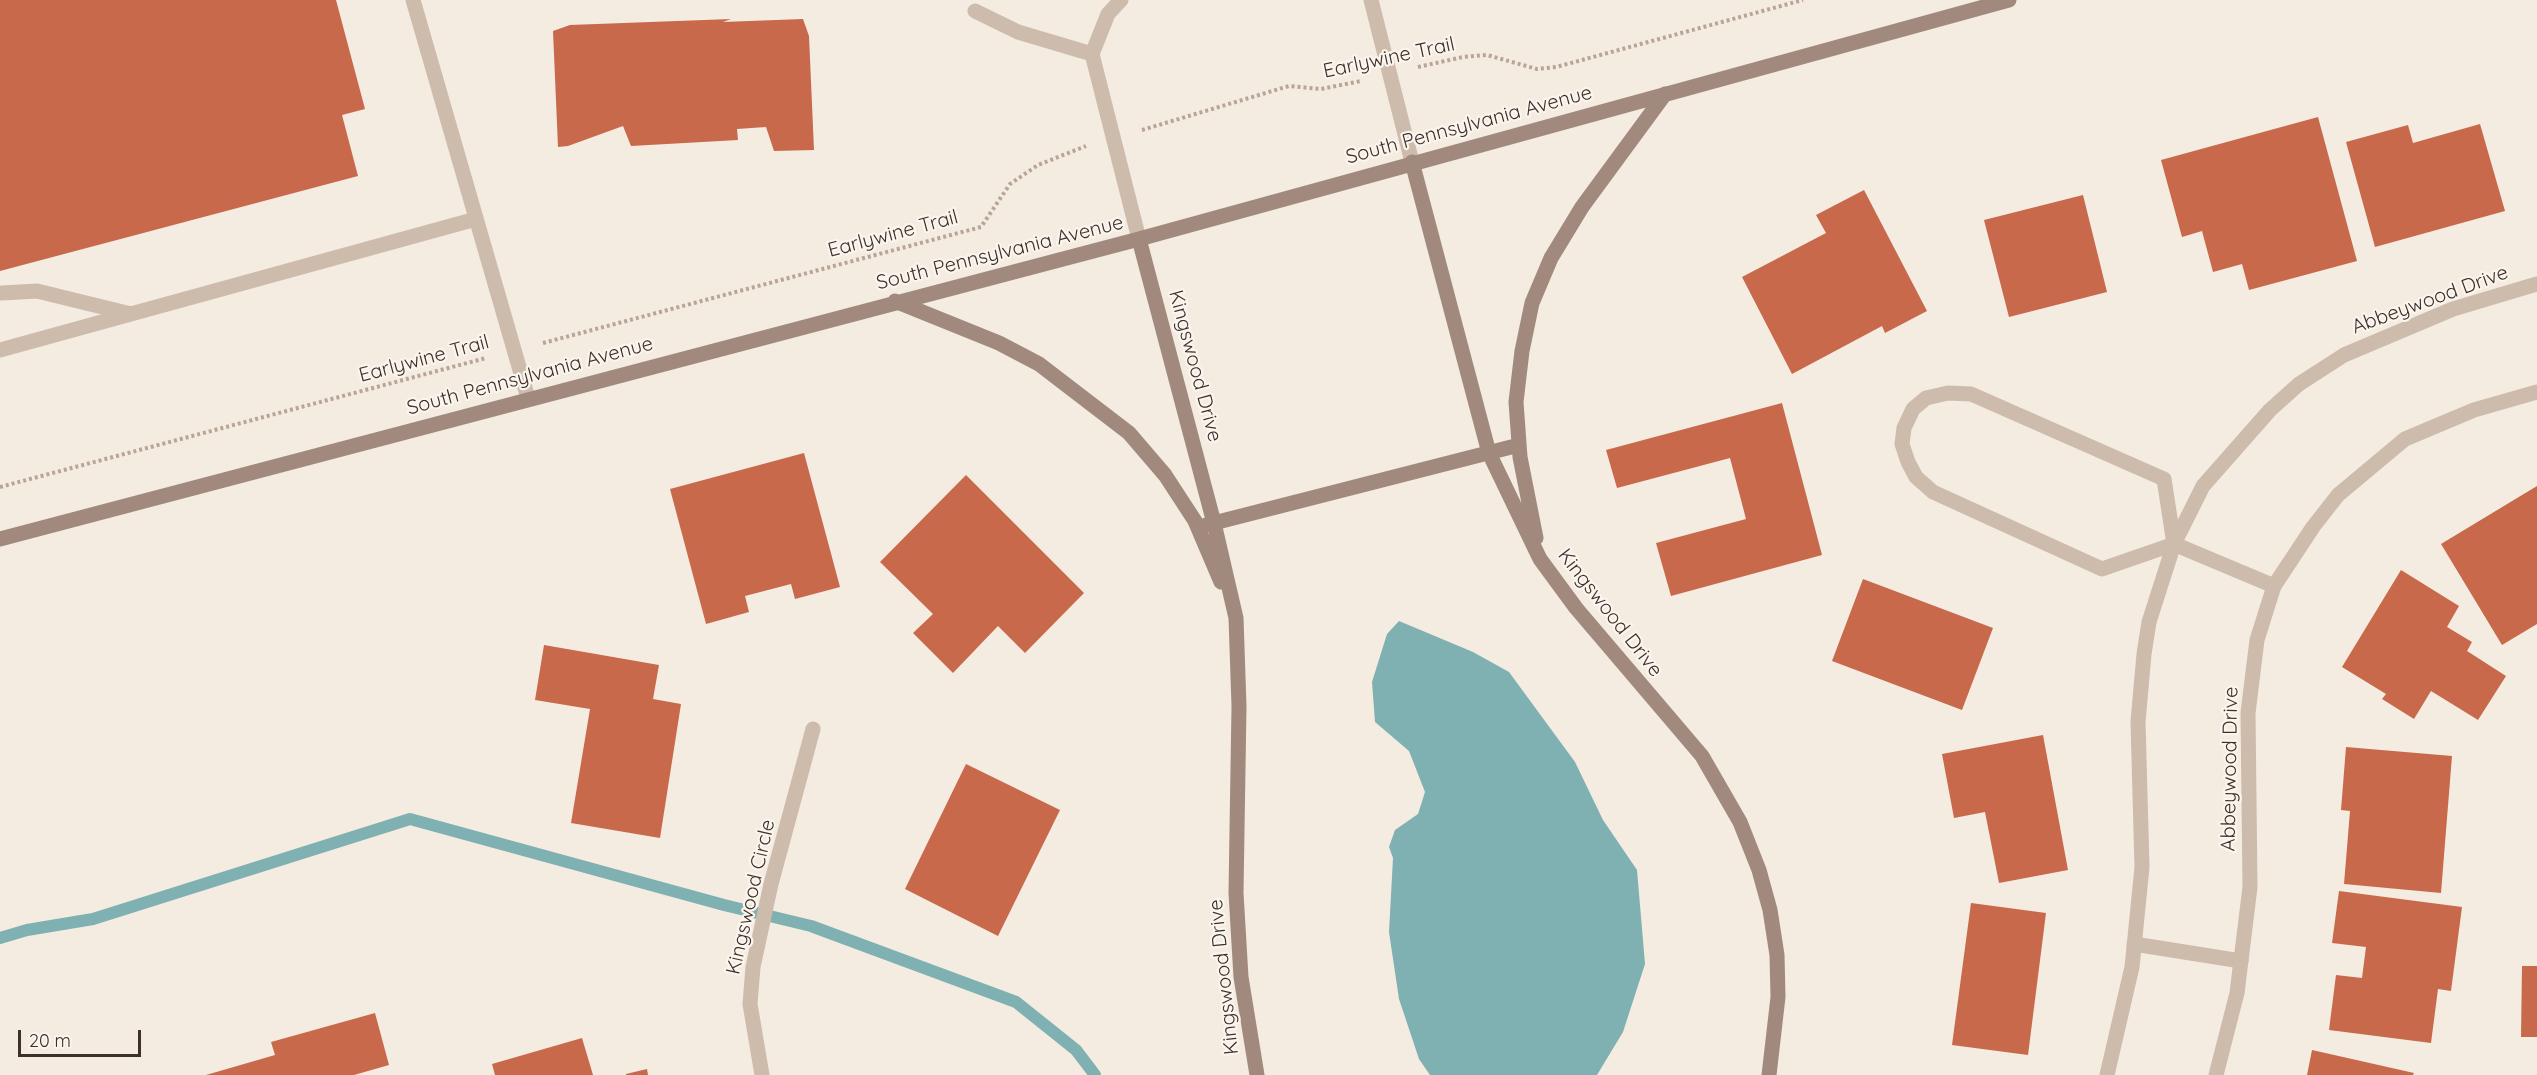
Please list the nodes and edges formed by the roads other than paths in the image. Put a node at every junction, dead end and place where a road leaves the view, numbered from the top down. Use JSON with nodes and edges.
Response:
{"nodes":[{"id":1,"x":413,"y":0,"type":"edge"},
{"id":2,"x":1121,"y":0,"type":"edge"},
{"id":3,"x":1371,"y":0,"type":"edge"},
{"id":4,"x":2009,"y":0,"type":"edge"},
{"id":5,"x":975,"y":11,"type":"dead end"},
{"id":6,"x":1092,"y":54,"type":"junction"},
{"id":7,"x":1665,"y":94,"type":"junction"},
{"id":8,"x":1412,"y":162,"type":"junction"},
{"id":9,"x":476,"y":219,"type":"junction"},
{"id":10,"x":1139,"y":239,"type":"junction"},
{"id":11,"x":2537,"y":284,"type":"edge"},
{"id":12,"x":2,"y":293,"type":"dead end"},
{"id":13,"x":895,"y":301,"type":"junction"},
{"id":14,"x":132,"y":314,"type":"junction"},
{"id":15,"x":0,"y":351,"type":"edge"},
{"id":16,"x":2537,"y":392,"type":"edge"},
{"id":17,"x":528,"y":398,"type":"junction"},
{"id":18,"x":1519,"y":445,"type":"junction"},
{"id":19,"x":1489,"y":453,"type":"junction"},
{"id":20,"x":1214,"y":523,"type":"junction"},
{"id":21,"x":1197,"y":527,"type":"junction"},
{"id":22,"x":0,"y":539,"type":"edge"},
{"id":23,"x":2174,"y":544,"type":"junction"},
{"id":24,"x":1540,"y":559,"type":"junction"},
{"id":25,"x":2274,"y":586,"type":"junction"},
{"id":26,"x":1236,"y":618,"type":"junction"},
{"id":27,"x":813,"y":729,"type":"dead end"},
{"id":28,"x":2134,"y":944,"type":"junction"},
{"id":29,"x":2241,"y":961,"type":"junction"},
{"id":30,"x":762,"y":1075,"type":"edge"},
{"id":31,"x":1257,"y":1075,"type":"edge"},
{"id":32,"x":1769,"y":1075,"type":"edge"},
{"id":33,"x":2107,"y":1075,"type":"edge"},
{"id":34,"x":2216,"y":1075,"type":"edge"}],
"edges":[{"from":1,"to":9,"type":"street"},
{"from":2,"to":6,"type":"street"},
{"from":3,"to":8,"type":"street"},
{"from":4,"to":7,"type":"main road","name":"South Pennsylvania Avenue"},
{"from":5,"to":6,"type":"street"},
{"from":6,"to":10,"type":"street"},
{"from":7,"to":8,"type":"main road","name":"South Pennsylvania Avenue"},
{"from":7,"to":18,"type":"main road"},
{"from":8,"to":10,"type":"main road","name":"South Pennsylvania Avenue"},
{"from":8,"to":19,"type":"main road","name":"Kingswood Drive"},
{"from":9,"to":14,"type":"street"},
{"from":9,"to":17,"type":"street"},
{"from":10,"to":13,"type":"main road","name":"South Pennsylvania Avenue"},
{"from":10,"to":20,"type":"main road","name":"Kingswood Drive"},
{"from":11,"to":23,"type":"street","name":"Abbeywood Drive"},
{"from":12,"to":14,"type":"street"},
{"from":13,"to":17,"type":"main road","name":"South Pennsylvania Avenue"},
{"from":13,"to":21,"type":"main road"},
{"from":14,"to":15,"type":"street"},
{"from":16,"to":25,"type":"street","name":"Abbeywood Drive"},
{"from":17,"to":22,"type":"main road","name":"South Pennsylvania Avenue"},
{"from":18,"to":19,"type":"main road"},
{"from":18,"to":24,"type":"main road"},
{"from":19,"to":20,"type":"main road"},
{"from":19,"to":24,"type":"main road","name":"Kingswood Drive"},
{"from":20,"to":21,"type":"main road"},
{"from":20,"to":26,"type":"main road","name":"Kingswood Drive"},
{"from":21,"to":26,"type":"main road"},
{"from":23,"to":23,"type":"street","name":"Abbeywood Drive"},
{"from":23,"to":25,"type":"street"},
{"from":23,"to":28,"type":"street","name":"Abbeywood Drive"},
{"from":24,"to":32,"type":"main road","name":"Kingswood Drive"},
{"from":25,"to":29,"type":"street","name":"Abbeywood Drive"},
{"from":26,"to":31,"type":"main road","name":"Kingswood Drive"},
{"from":27,"to":30,"type":"street","name":"Kingswood Circle"},
{"from":28,"to":29,"type":"street"},
{"from":28,"to":33,"type":"street","name":"Abbeywood Drive"},
{"from":29,"to":34,"type":"street","name":"Abbeywood Drive"}]}
